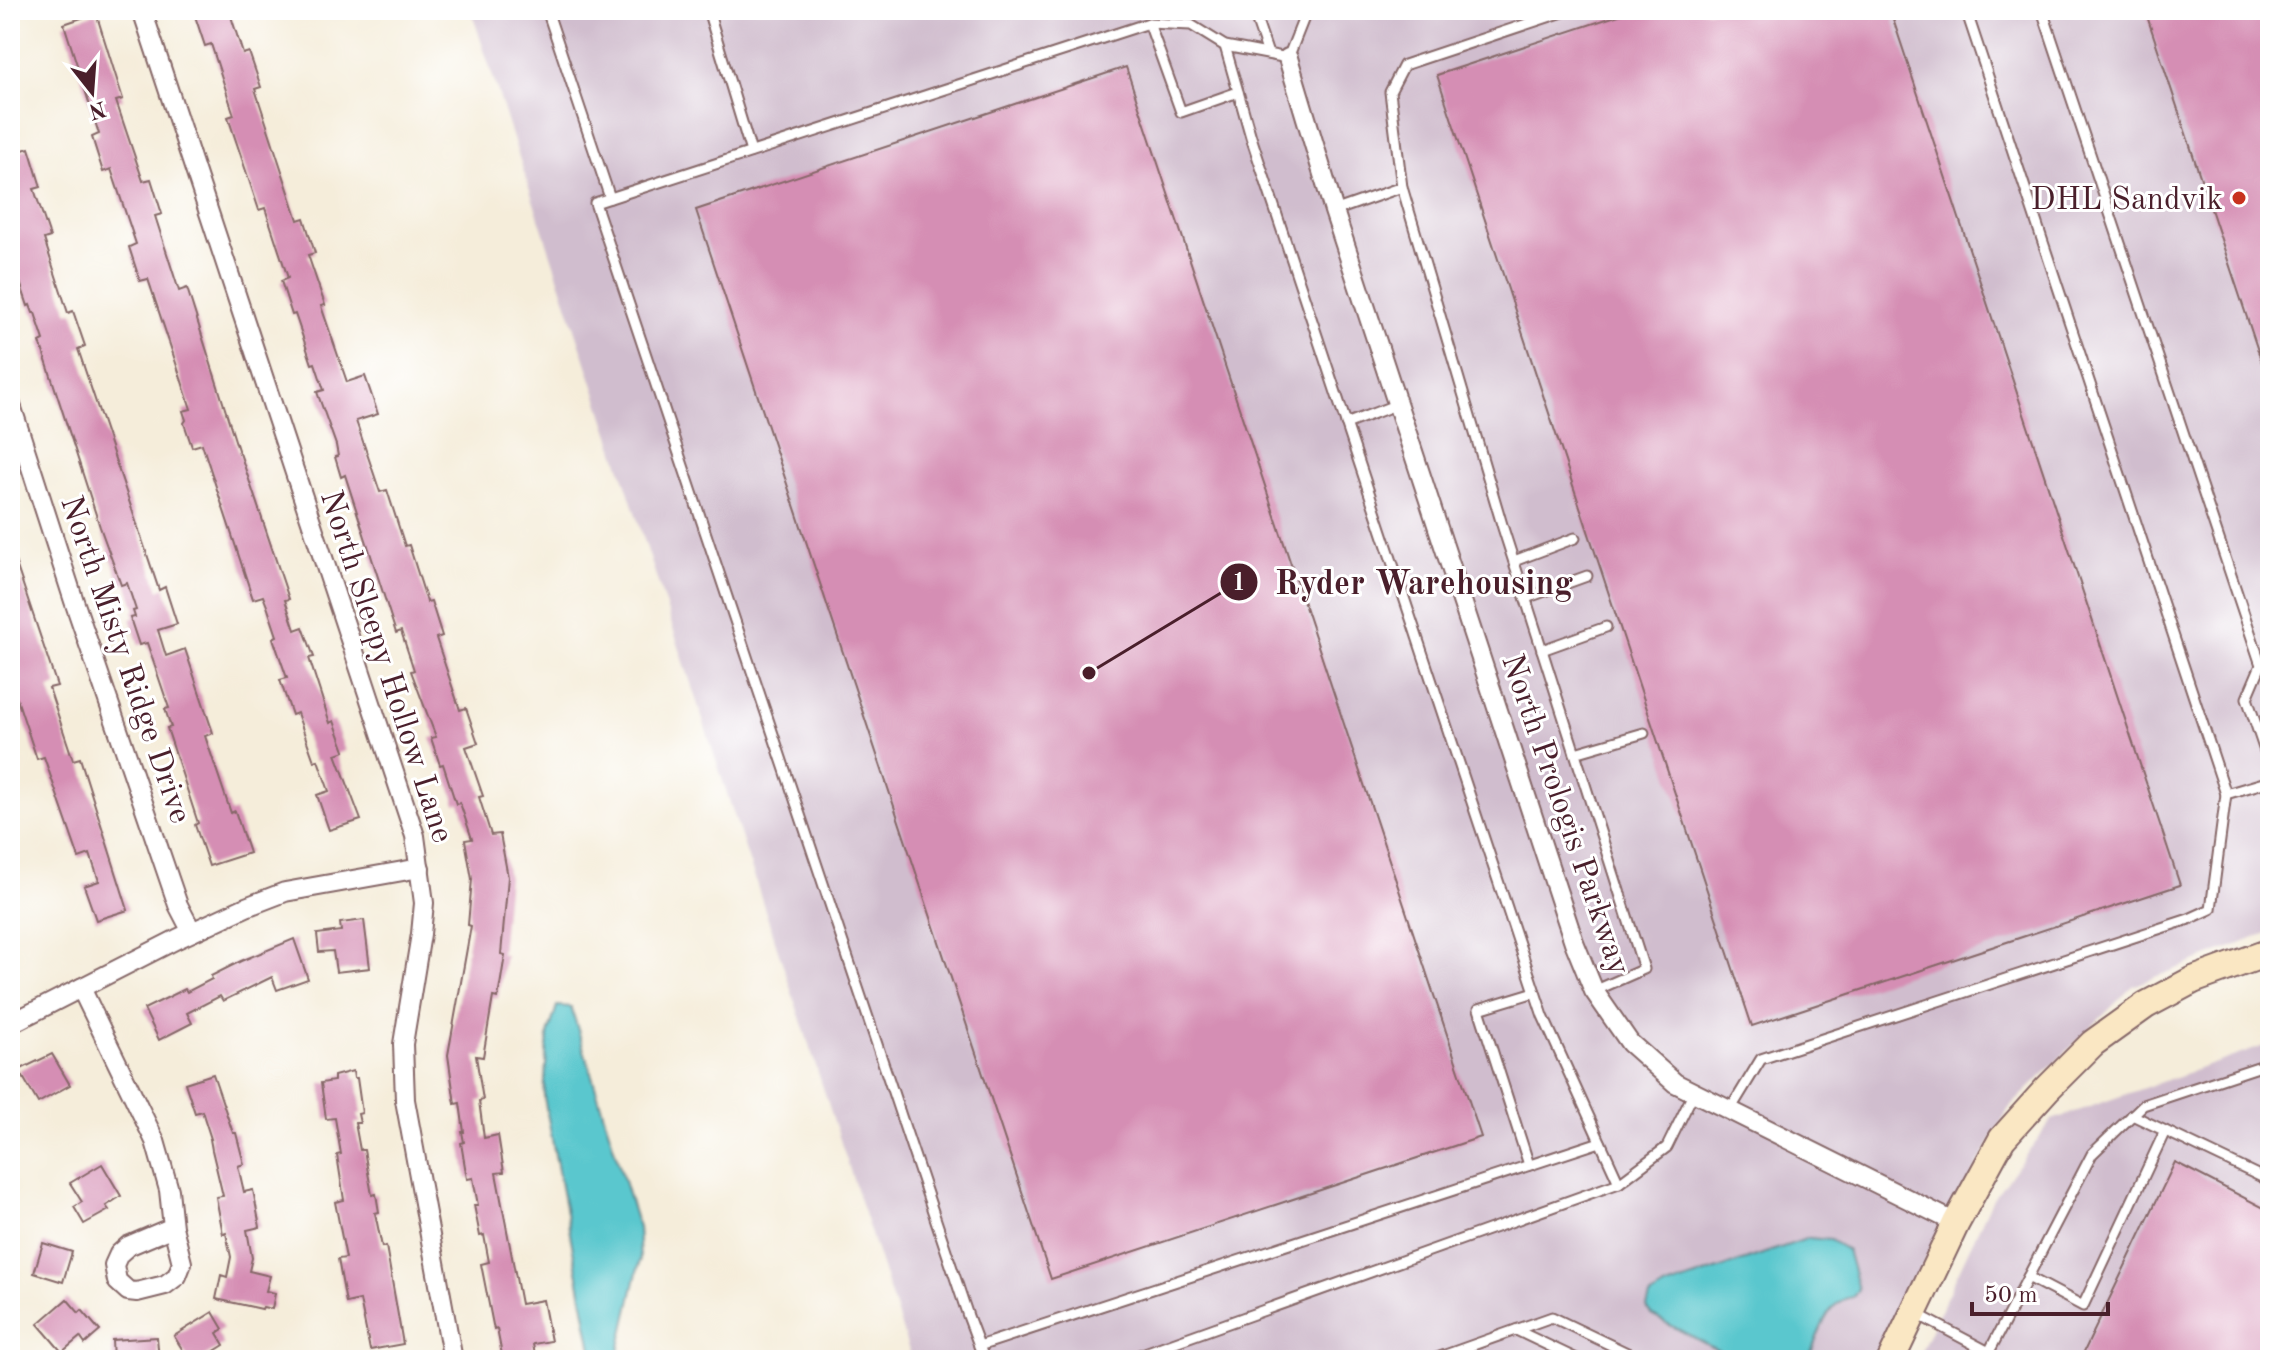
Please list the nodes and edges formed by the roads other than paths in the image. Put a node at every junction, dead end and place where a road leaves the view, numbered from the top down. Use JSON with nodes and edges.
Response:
{"nodes":[{"id":1,"x":142,"y":10,"type":"edge"},
{"id":2,"x":547,"y":10,"type":"edge"},
{"id":3,"x":708,"y":10,"type":"edge"},
{"id":4,"x":1253,"y":10,"type":"edge"},
{"id":5,"x":1307,"y":10,"type":"edge"},
{"id":6,"x":1569,"y":10,"type":"edge"},
{"id":7,"x":1966,"y":10,"type":"edge"},
{"id":8,"x":2042,"y":10,"type":"edge"},
{"id":9,"x":1149,"y":23,"type":"junction"},
{"id":10,"x":1225,"y":46,"type":"junction"},
{"id":11,"x":1268,"y":54,"type":"junction"},
{"id":12,"x":1288,"y":58,"type":"junction"},
{"id":13,"x":1238,"y":92,"type":"junction"},
{"id":14,"x":751,"y":152,"type":"junction"},
{"id":15,"x":1402,"y":187,"type":"junction"},
{"id":16,"x":610,"y":198,"type":"junction"},
{"id":17,"x":1334,"y":211,"type":"junction"},
{"id":18,"x":10,"y":402,"type":"edge"},
{"id":19,"x":1398,"y":404,"type":"junction"},
{"id":20,"x":1346,"y":424,"type":"junction"},
{"id":21,"x":1575,"y":538,"type":"dead end"},
{"id":22,"x":1514,"y":561,"type":"junction"},
{"id":23,"x":1587,"y":576,"type":"dead end"},
{"id":24,"x":1526,"y":598,"type":"junction"},
{"id":25,"x":1606,"y":627,"type":"dead end"},
{"id":26,"x":1542,"y":650,"type":"junction"},
{"id":27,"x":1644,"y":733,"type":"dead end"},
{"id":28,"x":1575,"y":753,"type":"junction"},
{"id":29,"x":2270,"y":766,"type":"edge"},
{"id":30,"x":2270,"y":781,"type":"edge"},
{"id":31,"x":2226,"y":794,"type":"junction"},
{"id":32,"x":420,"y":868,"type":"junction"},
{"id":33,"x":192,"y":932,"type":"junction"},
{"id":34,"x":2270,"y":952,"type":"edge"},
{"id":35,"x":81,"y":988,"type":"junction"},
{"id":36,"x":1594,"y":991,"type":"junction"},
{"id":37,"x":1535,"y":992,"type":"junction"},
{"id":38,"x":10,"y":1024,"type":"edge"},
{"id":39,"x":2270,"y":1063,"type":"edge"},
{"id":40,"x":1694,"y":1092,"type":"junction"},
{"id":41,"x":1730,"y":1110,"type":"junction"},
{"id":42,"x":2132,"y":1115,"type":"junction"},
{"id":43,"x":2165,"y":1131,"type":"junction"},
{"id":44,"x":1600,"y":1142,"type":"junction"},
{"id":45,"x":1529,"y":1165,"type":"junction"},
{"id":46,"x":2270,"y":1181,"type":"edge"},
{"id":47,"x":1619,"y":1183,"type":"junction"},
{"id":48,"x":1956,"y":1223,"type":"junction"},
{"id":49,"x":173,"y":1227,"type":"dead end"},
{"id":50,"x":2028,"y":1277,"type":"junction"},
{"id":51,"x":1915,"y":1313,"type":"junction"},
{"id":52,"x":1516,"y":1330,"type":"junction"},
{"id":53,"x":979,"y":1346,"type":"junction"},
{"id":54,"x":1987,"y":1356,"type":"edge"},
{"id":55,"x":453,"y":1360,"type":"edge"},
{"id":56,"x":989,"y":1360,"type":"edge"},
{"id":57,"x":1125,"y":1360,"type":"edge"},
{"id":58,"x":1431,"y":1360,"type":"edge"},
{"id":59,"x":1579,"y":1360,"type":"edge"},
{"id":60,"x":1642,"y":1360,"type":"edge"},
{"id":61,"x":1891,"y":1360,"type":"edge"}],
"edges":[{"from":1,"to":32,"type":"street","name":"North Sleepy Hollow Lane"},
{"from":2,"to":16,"type":"lane"},
{"from":3,"to":14,"type":"lane"},
{"from":4,"to":11,"type":"lane"},
{"from":5,"to":12,"type":"lane"},
{"from":6,"to":15,"type":"lane"},
{"from":7,"to":31,"type":"lane"},
{"from":8,"to":29,"type":"lane"},
{"from":9,"to":10,"type":"lane"},
{"from":9,"to":13,"type":"lane"},
{"from":9,"to":14,"type":"lane"},
{"from":10,"to":11,"type":"lane"},
{"from":10,"to":13,"type":"lane"},
{"from":11,"to":12,"type":"lane"},
{"from":12,"to":17,"type":"street","name":"North Prologis Parkway"},
{"from":13,"to":20,"type":"lane"},
{"from":14,"to":16,"type":"lane"},
{"from":15,"to":17,"type":"lane"},
{"from":15,"to":22,"type":"lane"},
{"from":16,"to":53,"type":"lane"},
{"from":17,"to":19,"type":"street","name":"North Prologis Parkway"},
{"from":18,"to":33,"type":"street","name":"North Misty Ridge Drive"},
{"from":19,"to":20,"type":"lane"},
{"from":19,"to":36,"type":"street","name":"North Prologis Parkway"},
{"from":20,"to":37,"type":"lane"},
{"from":21,"to":22,"type":"lane"},
{"from":22,"to":24,"type":"lane"},
{"from":23,"to":24,"type":"lane"},
{"from":24,"to":26,"type":"lane"},
{"from":25,"to":26,"type":"lane"},
{"from":26,"to":28,"type":"lane"},
{"from":27,"to":28,"type":"lane"},
{"from":28,"to":36,"type":"lane"},
{"from":30,"to":31,"type":"lane"},
{"from":31,"to":41,"type":"lane"},
{"from":32,"to":33,"type":"street"},
{"from":32,"to":55,"type":"street","name":"North Sleepy Hollow Lane"},
{"from":33,"to":35,"type":"street"},
{"from":34,"to":48,"type":"street"},
{"from":35,"to":38,"type":"street"},
{"from":35,"to":49,"type":"street"},
{"from":36,"to":40,"type":"street","name":"North Prologis Parkway"},
{"from":37,"to":44,"type":"lane"},
{"from":37,"to":45,"type":"lane"},
{"from":39,"to":42,"type":"lane"},
{"from":40,"to":41,"type":"street","name":"North Prologis Parkway"},
{"from":40,"to":47,"type":"lane"},
{"from":41,"to":48,"type":"street","name":"North Prologis Parkway"},
{"from":42,"to":43,"type":"lane"},
{"from":42,"to":50,"type":"lane"},
{"from":43,"to":46,"type":"lane"},
{"from":43,"to":50,"type":"lane"},
{"from":44,"to":45,"type":"lane"},
{"from":44,"to":47,"type":"lane"},
{"from":45,"to":53,"type":"lane"},
{"from":47,"to":57,"type":"lane"},
{"from":48,"to":51,"type":"street"},
{"from":50,"to":54,"type":"lane"},
{"from":51,"to":54,"type":"lane"},
{"from":51,"to":61,"type":"street"},
{"from":52,"to":58,"type":"lane"},
{"from":52,"to":59,"type":"lane"},
{"from":52,"to":60,"type":"lane"},
{"from":53,"to":56,"type":"lane"}]}
